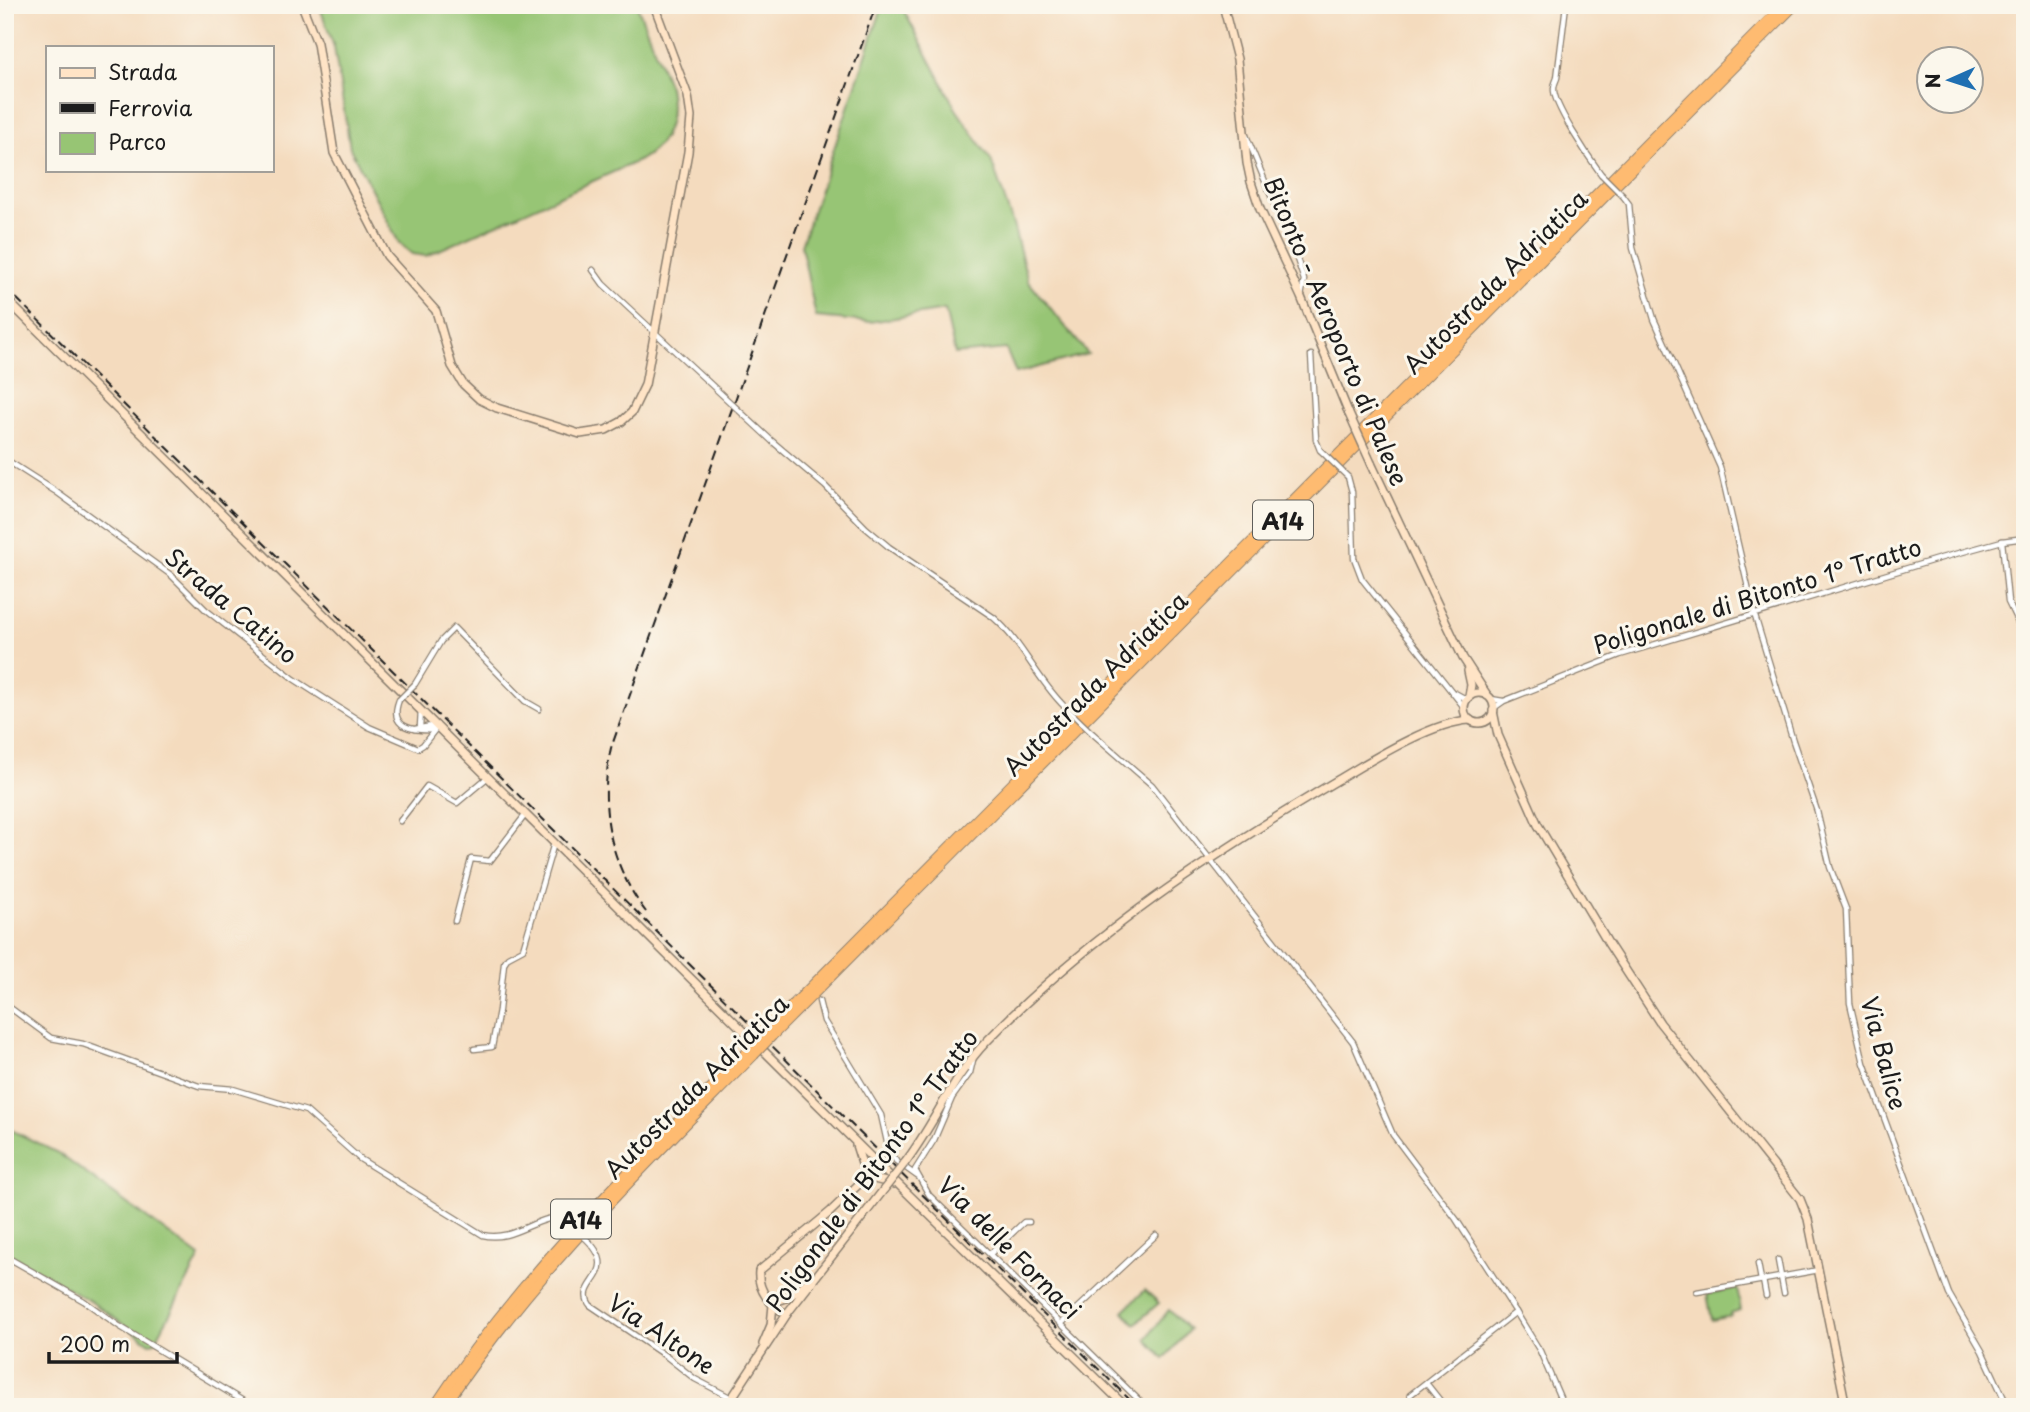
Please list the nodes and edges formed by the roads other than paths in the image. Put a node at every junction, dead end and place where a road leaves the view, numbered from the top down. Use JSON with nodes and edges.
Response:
{"nodes":[{"id":1,"x":302,"y":5,"type":"edge"},
{"id":2,"x":654,"y":5,"type":"edge"},
{"id":3,"x":1223,"y":5,"type":"edge"},
{"id":4,"x":1566,"y":5,"type":"edge"},
{"id":5,"x":1784,"y":5,"type":"edge"},
{"id":6,"x":1795,"y":5,"type":"edge"},
{"id":7,"x":1245,"y":131,"type":"junction"},
{"id":8,"x":593,"y":270,"type":"dead end"},
{"id":9,"x":1301,"y":297,"type":"junction"},
{"id":10,"x":5,"y":298,"type":"edge"},
{"id":11,"x":655,"y":331,"type":"junction"},
{"id":12,"x":1311,"y":355,"type":"dead end"},
{"id":13,"x":5,"y":459,"type":"edge"},
{"id":14,"x":2025,"y":538,"type":"edge"},
{"id":15,"x":2002,"y":541,"type":"junction"},
{"id":16,"x":1754,"y":613,"type":"junction"},
{"id":17,"x":2025,"y":637,"type":"edge"},
{"id":18,"x":1463,"y":657,"type":"junction"},
{"id":19,"x":1452,"y":691,"type":"junction"},
{"id":20,"x":1489,"y":697,"type":"junction"},
{"id":21,"x":1504,"y":701,"type":"junction"},
{"id":22,"x":1466,"y":703,"type":"junction"},
{"id":23,"x":421,"y":709,"type":"junction"},
{"id":24,"x":539,"y":709,"type":"dead end"},
{"id":25,"x":1494,"y":709,"type":"junction"},
{"id":26,"x":1470,"y":720,"type":"junction"},
{"id":27,"x":1452,"y":723,"type":"junction"},
{"id":28,"x":1482,"y":723,"type":"junction"},
{"id":29,"x":436,"y":728,"type":"junction"},
{"id":30,"x":421,"y":729,"type":"junction"},
{"id":31,"x":1498,"y":735,"type":"junction"},
{"id":32,"x":428,"y":738,"type":"junction"},
{"id":33,"x":489,"y":776,"type":"junction"},
{"id":34,"x":526,"y":814,"type":"junction"},
{"id":35,"x":400,"y":821,"type":"dead end"},
{"id":36,"x":555,"y":842,"type":"junction"},
{"id":37,"x":1211,"y":859,"type":"junction"},
{"id":38,"x":455,"y":921,"type":"dead end"},
{"id":39,"x":819,"y":1001,"type":"dead end"},
{"id":40,"x":5,"y":1004,"type":"edge"},
{"id":41,"x":769,"y":1034,"type":"junction"},
{"id":42,"x":474,"y":1049,"type":"dead end"},
{"id":43,"x":752,"y":1052,"type":"junction"},
{"id":44,"x":973,"y":1057,"type":"junction"},
{"id":45,"x":852,"y":1138,"type":"junction"},
{"id":46,"x":879,"y":1165,"type":"junction"},
{"id":47,"x":866,"y":1177,"type":"junction"},
{"id":48,"x":917,"y":1177,"type":"junction"},
{"id":49,"x":901,"y":1187,"type":"junction"},
{"id":50,"x":1029,"y":1222,"type":"dead end"},
{"id":51,"x":570,"y":1223,"type":"dead end"},
{"id":52,"x":1156,"y":1235,"type":"dead end"},
{"id":53,"x":583,"y":1236,"type":"dead end"},
{"id":54,"x":990,"y":1254,"type":"junction"},
{"id":55,"x":5,"y":1256,"type":"edge"},
{"id":56,"x":1778,"y":1260,"type":"dead end"},
{"id":57,"x":1758,"y":1264,"type":"dead end"},
{"id":58,"x":821,"y":1269,"type":"junction"},
{"id":59,"x":1819,"y":1270,"type":"junction"},
{"id":60,"x":1781,"y":1277,"type":"junction"},
{"id":61,"x":1762,"y":1280,"type":"junction"},
{"id":62,"x":1697,"y":1292,"type":"dead end"},
{"id":63,"x":1784,"y":1293,"type":"dead end"},
{"id":64,"x":1766,"y":1296,"type":"dead end"},
{"id":65,"x":772,"y":1301,"type":"junction"},
{"id":66,"x":1516,"y":1312,"type":"junction"},
{"id":67,"x":787,"y":1314,"type":"junction"},
{"id":68,"x":1061,"y":1324,"type":"junction"},
{"id":69,"x":758,"y":1356,"type":"junction"},
{"id":70,"x":1426,"y":1383,"type":"junction"},
{"id":71,"x":1410,"y":1395,"type":"dead end"},
{"id":72,"x":731,"y":1398,"type":"junction"},
{"id":73,"x":253,"y":1407,"type":"edge"},
{"id":74,"x":434,"y":1407,"type":"edge"},
{"id":75,"x":444,"y":1407,"type":"edge"},
{"id":76,"x":726,"y":1407,"type":"edge"},
{"id":77,"x":750,"y":1407,"type":"edge"},
{"id":78,"x":1126,"y":1407,"type":"edge"},
{"id":79,"x":1146,"y":1407,"type":"edge"},
{"id":80,"x":1445,"y":1407,"type":"edge"},
{"id":81,"x":1564,"y":1407,"type":"edge"},
{"id":82,"x":1846,"y":1407,"type":"edge"},
{"id":83,"x":2008,"y":1407,"type":"edge"}],
"edges":[{"from":1,"to":11,"type":"main road"},
{"from":2,"to":11,"type":"main road"},
{"from":3,"to":7,"type":"main road","name":"Bitonto - Aeroporto di Palese"},
{"from":4,"to":16,"type":"street","name":"Via Balice","bridge":true},
{"from":5,"to":41,"type":"highway","name":"Autostrada Adriatica","number":"A14"},
{"from":6,"to":41,"type":"highway","name":"Autostrada Adriatica","number":"A14"},
{"from":7,"to":9,"type":"main road","name":"Bitonto - Aeroporto di Palese"},
{"from":7,"to":9,"type":"street"},
{"from":8,"to":11,"type":"street"},
{"from":9,"to":18,"type":"main road","name":"Bitonto - Aeroporto di Palese","bridge":true},
{"from":10,"to":23,"type":"main road"},
{"from":11,"to":37,"type":"street","bridge":true},
{"from":12,"to":19,"type":"street","bridge":true},
{"from":13,"to":32,"type":"street","name":"Strada Catino"},
{"from":14,"to":15,"type":"street","name":"Poligonale di Bitonto 1° Tratto"},
{"from":15,"to":16,"type":"street","name":"Poligonale di Bitonto 1° Tratto"},
{"from":15,"to":17,"type":"street"},
{"from":16,"to":21,"type":"street","name":"Poligonale di Bitonto 1° Tratto"},
{"from":16,"to":83,"type":"street","name":"Via Balice"},
{"from":18,"to":20,"type":"main road"},
{"from":18,"to":22,"type":"main road"},
{"from":19,"to":22,"type":"street"},
{"from":19,"to":22,"type":"street"},
{"from":20,"to":21,"type":"street"},
{"from":20,"to":22,"type":"main road"},
{"from":20,"to":25,"type":"main road"},
{"from":21,"to":25,"type":"street","name":"Poligonale di Bitonto 1° Tratto"},
{"from":22,"to":26,"type":"main road"},
{"from":22,"to":27,"type":"main road"},
{"from":23,"to":29,"type":"main road"},
{"from":23,"to":30,"type":"street"},
{"from":24,"to":30,"type":"street","bridge":true},
{"from":25,"to":28,"type":"main road"},
{"from":25,"to":31,"type":"main road"},
{"from":26,"to":27,"type":"main road"},
{"from":26,"to":28,"type":"main road"},
{"from":27,"to":37,"type":"main road","name":"Poligonale di Bitonto 1° Tratto"},
{"from":28,"to":31,"type":"main road"},
{"from":29,"to":30,"type":"street"},
{"from":29,"to":32,"type":"street"},
{"from":29,"to":33,"type":"main road"},
{"from":30,"to":32,"type":"street"},
{"from":31,"to":59,"type":"main road"},
{"from":33,"to":34,"type":"main road"},
{"from":33,"to":35,"type":"street"},
{"from":34,"to":36,"type":"main road"},
{"from":34,"to":38,"type":"street"},
{"from":36,"to":42,"type":"street"},
{"from":36,"to":45,"type":"main road"},
{"from":37,"to":44,"type":"main road","name":"Poligonale di Bitonto 1° Tratto"},
{"from":37,"to":66,"type":"street"},
{"from":39,"to":48,"type":"street"},
{"from":40,"to":51,"type":"street"},
{"from":41,"to":43,"type":"highway","name":"Autostrada Adriatica","number":"A14","bridge":true},
{"from":43,"to":74,"type":"highway","name":"Autostrada Adriatica","number":"A14"},
{"from":43,"to":75,"type":"highway","name":"Autostrada Adriatica","number":"A14"},
{"from":44,"to":48,"type":"street","name":"Via delle Fornaci"},
{"from":44,"to":58,"type":"main road","name":"Poligonale di Bitonto 1° Tratto","bridge":true},
{"from":45,"to":46,"type":"main road"},
{"from":45,"to":47,"type":"main road"},
{"from":46,"to":47,"type":"main road"},
{"from":46,"to":49,"type":"main road"},
{"from":47,"to":49,"type":"main road"},
{"from":47,"to":65,"type":"main road"},
{"from":48,"to":54,"type":"street","name":"Via delle Fornaci"},
{"from":49,"to":78,"type":"main road"},
{"from":50,"to":54,"type":"street"},
{"from":52,"to":68,"type":"street"},
{"from":53,"to":72,"type":"street","name":"Via Altone"},
{"from":54,"to":68,"type":"street","name":"Via delle Fornaci"},
{"from":55,"to":73,"type":"street"},
{"from":56,"to":60,"type":"street"},
{"from":57,"to":61,"type":"street"},
{"from":58,"to":65,"type":"main road"},
{"from":58,"to":67,"type":"main road","name":"Poligonale di Bitonto 1° Tratto"},
{"from":59,"to":60,"type":"street"},
{"from":59,"to":82,"type":"main road"},
{"from":60,"to":61,"type":"street"},
{"from":60,"to":63,"type":"street"},
{"from":61,"to":62,"type":"street"},
{"from":61,"to":64,"type":"street"},
{"from":65,"to":67,"type":"main road"},
{"from":65,"to":69,"type":"main road"},
{"from":66,"to":70,"type":"street"},
{"from":66,"to":81,"type":"street"},
{"from":67,"to":69,"type":"main road","name":"Poligonale di Bitonto 1° Tratto"},
{"from":68,"to":79,"type":"street","name":"Via delle Fornaci"},
{"from":69,"to":72,"type":"main road","name":"Poligonale di Bitonto 1° Tratto"},
{"from":70,"to":71,"type":"street"},
{"from":70,"to":80,"type":"street"},
{"from":72,"to":76,"type":"main road","name":"Poligonale di Bitonto 1° Tratto"},
{"from":72,"to":77,"type":"street","name":"Via Altone"}]}
